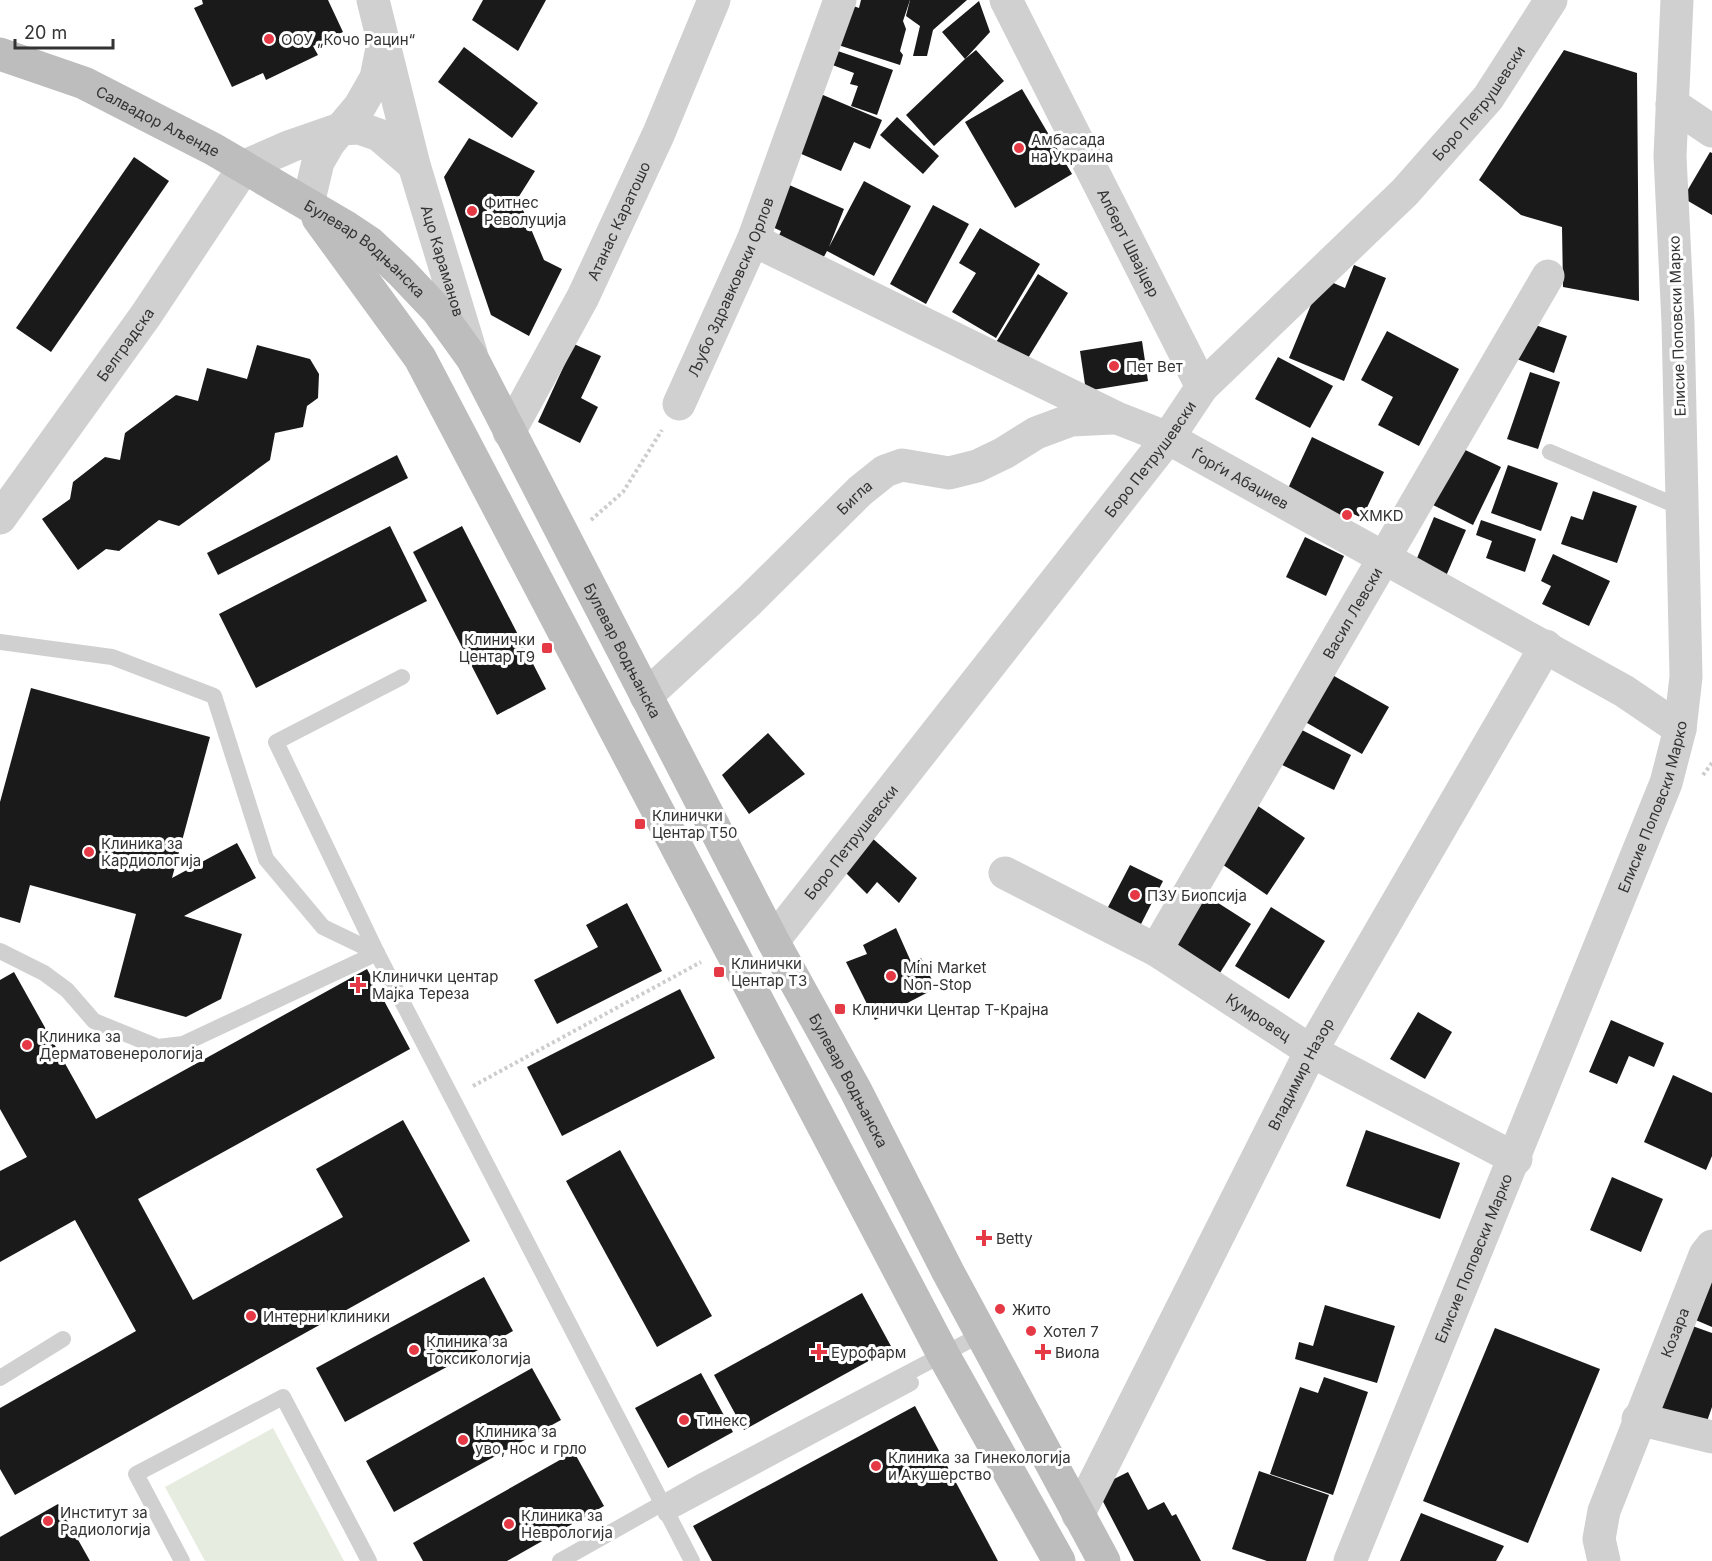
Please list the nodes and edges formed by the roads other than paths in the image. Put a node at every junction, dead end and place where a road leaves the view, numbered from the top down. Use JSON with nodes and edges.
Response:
{"nodes":[{"id":1,"x":373,"y":0,"type":"edge"},
{"id":2,"x":714,"y":0,"type":"edge"},
{"id":3,"x":840,"y":0,"type":"edge"},
{"id":4,"x":1006,"y":0,"type":"edge"},
{"id":5,"x":1551,"y":0,"type":"edge"},
{"id":6,"x":1677,"y":0,"type":"edge"},
{"id":7,"x":383,"y":42,"type":"junction"},
{"id":8,"x":0,"y":54,"type":"edge"},
{"id":9,"x":1672,"y":104,"type":"junction"},
{"id":10,"x":340,"y":129,"type":"junction"},
{"id":11,"x":1712,"y":130,"type":"edge"},
{"id":12,"x":414,"y":165,"type":"junction"},
{"id":13,"x":245,"y":166,"type":"junction"},
{"id":14,"x":308,"y":204,"type":"junction"},
{"id":15,"x":753,"y":240,"type":"junction"},
{"id":16,"x":1548,"y":276,"type":"dead end"},
{"id":17,"x":472,"y":358,"type":"junction"},
{"id":18,"x":1202,"y":387,"type":"junction"},
{"id":19,"x":679,"y":404,"type":"road end"},
{"id":20,"x":1117,"y":418,"type":"junction"},
{"id":21,"x":509,"y":432,"type":"junction"},
{"id":22,"x":1168,"y":438,"type":"junction"},
{"id":23,"x":1550,"y":452,"type":"dead end"},
{"id":24,"x":1682,"y":508,"type":"junction"},
{"id":25,"x":0,"y":518,"type":"edge"},
{"id":26,"x":1382,"y":558,"type":"junction"},
{"id":27,"x":0,"y":642,"type":"edge"},
{"id":28,"x":1546,"y":646,"type":"junction"},
{"id":29,"x":402,"y":677,"type":"dead end"},
{"id":30,"x":646,"y":696,"type":"junction"},
{"id":31,"x":1680,"y":729,"type":"junction"},
{"id":32,"x":1005,"y":873,"type":"dead end"},
{"id":33,"x":773,"y":941,"type":"junction"},
{"id":34,"x":1156,"y":950,"type":"junction"},
{"id":35,"x":0,"y":951,"type":"edge"},
{"id":36,"x":377,"y":953,"type":"junction"},
{"id":37,"x":1311,"y":1051,"type":"junction"},
{"id":38,"x":1515,"y":1159,"type":"junction"},
{"id":39,"x":1712,"y":1246,"type":"edge"},
{"id":40,"x":982,"y":1334,"type":"junction"},
{"id":41,"x":63,"y":1339,"type":"dead end"},
{"id":42,"x":944,"y":1356,"type":"junction"},
{"id":43,"x":0,"y":1378,"type":"edge"},
{"id":44,"x":1638,"y":1419,"type":"junction"},
{"id":45,"x":1712,"y":1437,"type":"edge"},
{"id":46,"x":663,"y":1509,"type":"junction"},
{"id":47,"x":1078,"y":1515,"type":"junction"},
{"id":48,"x":182,"y":1561,"type":"edge"},
{"id":49,"x":369,"y":1561,"type":"edge"},
{"id":50,"x":560,"y":1561,"type":"edge"},
{"id":51,"x":581,"y":1561,"type":"edge"},
{"id":52,"x":692,"y":1561,"type":"edge"},
{"id":53,"x":1059,"y":1561,"type":"edge"},
{"id":54,"x":1104,"y":1561,"type":"edge"},
{"id":55,"x":1350,"y":1561,"type":"edge"},
{"id":56,"x":1604,"y":1561,"type":"edge"}],
"edges":[{"from":1,"to":7,"type":"street","name":"Ацо Караманов"},
{"from":2,"to":21,"type":"street","name":"Атанас Каратошо"},
{"from":3,"to":15,"type":"street","name":"Љубо Здравковски Орлов"},
{"from":4,"to":18,"type":"street","name":"Алберт Швајцер"},
{"from":5,"to":18,"type":"street","name":"Боро Петрушевски"},
{"from":6,"to":9,"type":"street","name":"Елисие Поповски Марко"},
{"from":7,"to":10,"type":"street","name":"Ацо Караманов"},
{"from":7,"to":12,"type":"street","name":"Ацо Караманов"},
{"from":8,"to":13,"type":"street","name":"Салвадор Аљенде"},
{"from":9,"to":11,"type":"street"},
{"from":9,"to":24,"type":"street","name":"Елисие Поповски Марко"},
{"from":10,"to":12,"type":"street","name":"Ацо Караманов"},
{"from":10,"to":13,"type":"street","name":"Ацо Караманов"},
{"from":10,"to":14,"type":"street","name":"Ацо Караманов"},
{"from":12,"to":17,"type":"street","name":"Ацо Караманов"},
{"from":13,"to":14,"type":"street","name":"Салвадор Аљенде"},
{"from":13,"to":25,"type":"street","name":"Белградска"},
{"from":14,"to":17,"type":"street","name":"Булевар Водњанска"},
{"from":14,"to":42,"type":"street","name":"Булевар Водњанска"},
{"from":15,"to":19,"type":"street","name":"Љубо Здравковски Орлов"},
{"from":15,"to":20,"type":"street","name":"Ѓорѓи Абаџиев"},
{"from":16,"to":26,"type":"street","name":"Васил Левски"},
{"from":17,"to":21,"type":"street","name":"Булевар Водњанска"},
{"from":18,"to":22,"type":"street","name":"Боро Петрушевски"},
{"from":20,"to":22,"type":"street","name":"Ѓорѓи Абаџиев"},
{"from":20,"to":30,"type":"street","name":"Бигла"},
{"from":21,"to":30,"type":"street","name":"Булевар Водњанска"},
{"from":22,"to":26,"type":"street","name":"Ѓорѓи Абаџиев"},
{"from":22,"to":33,"type":"street","name":"Боро Петрушевски"},
{"from":23,"to":24,"type":"lane"},
{"from":24,"to":31,"type":"street","name":"Елисие Поповски Марко"},
{"from":26,"to":28,"type":"street","name":"Ѓорѓи Абаџиев"},
{"from":26,"to":34,"type":"street","name":"Васил Левски"},
{"from":27,"to":36,"type":"lane"},
{"from":28,"to":31,"type":"street","name":"Ѓорѓи Абаџиев"},
{"from":28,"to":37,"type":"street","name":"Владимир Назор"},
{"from":29,"to":36,"type":"lane"},
{"from":30,"to":33,"type":"street","name":"Булевар Водњанска"},
{"from":31,"to":38,"type":"street","name":"Елисие Поповски Марко"},
{"from":32,"to":34,"type":"street","name":"Кумровец"},
{"from":33,"to":40,"type":"street","name":"Булевар Водњанска"},
{"from":34,"to":37,"type":"street","name":"Кумровец"},
{"from":35,"to":36,"type":"lane"},
{"from":36,"to":46,"type":"lane"},
{"from":37,"to":38,"type":"street","name":"Кумровец"},
{"from":37,"to":47,"type":"street","name":"Владимир Назор"},
{"from":38,"to":55,"type":"street","name":"Елисие Поповски Марко"},
{"from":39,"to":44,"type":"street","name":"Козара"},
{"from":40,"to":42,"type":"lane"},
{"from":40,"to":47,"type":"street","name":"Булевар Водњанска"},
{"from":41,"to":43,"type":"lane"},
{"from":42,"to":46,"type":"lane"},
{"from":42,"to":53,"type":"street","name":"Булевар Водњанска"},
{"from":44,"to":45,"type":"street"},
{"from":44,"to":56,"type":"street","name":"Козара"},
{"from":46,"to":50,"type":"lane"},
{"from":46,"to":51,"type":"lane"},
{"from":46,"to":52,"type":"lane"},
{"from":47,"to":54,"type":"street","name":"Булевар Водњанска"},
{"from":48,"to":49,"type":"lane"}]}
